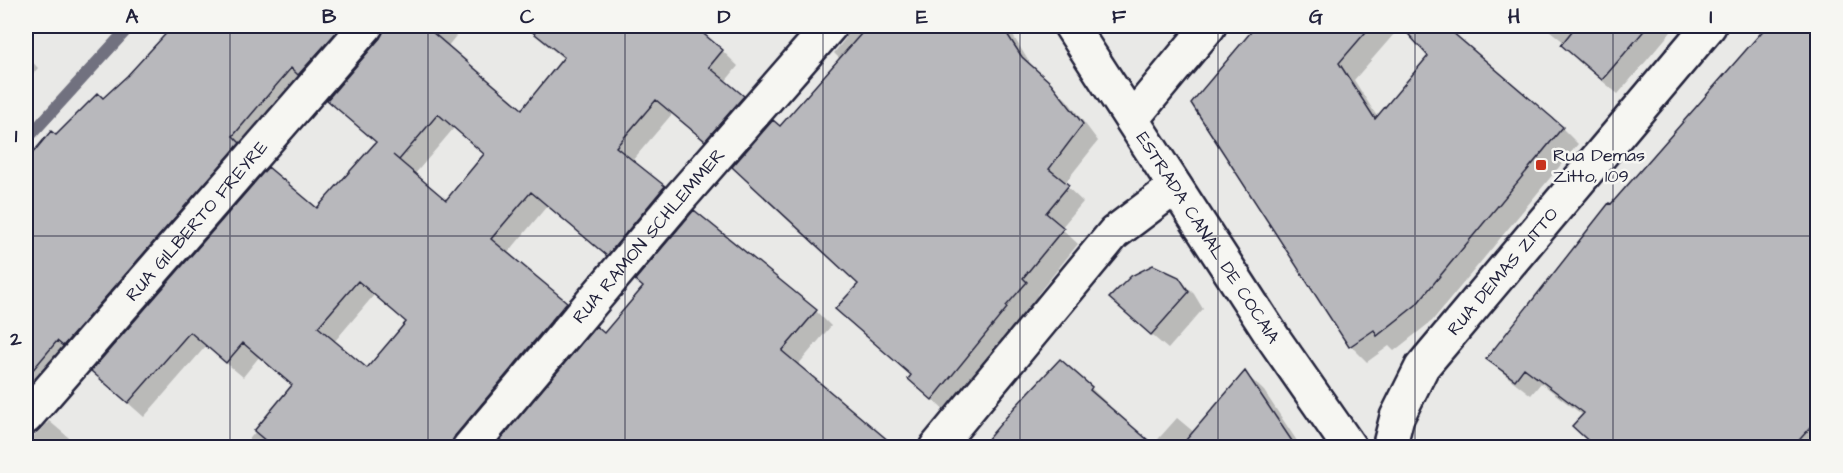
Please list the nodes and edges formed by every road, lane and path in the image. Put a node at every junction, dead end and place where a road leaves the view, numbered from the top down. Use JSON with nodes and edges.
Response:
{"nodes":[{"id":1,"x":366,"y":26,"type":"edge"},
{"id":2,"x":830,"y":26,"type":"edge"},
{"id":3,"x":1071,"y":26,"type":"edge"},
{"id":4,"x":1209,"y":26,"type":"edge"},
{"id":5,"x":1709,"y":26,"type":"edge"},
{"id":6,"x":1132,"y":119,"type":"junction"},
{"id":7,"x":1175,"y":187,"type":"junction"},
{"id":8,"x":26,"y":417,"type":"edge"},
{"id":9,"x":468,"y":447,"type":"edge"},
{"id":10,"x":936,"y":447,"type":"edge"},
{"id":11,"x":1350,"y":447,"type":"edge"},
{"id":12,"x":1389,"y":447,"type":"edge"}],
"edges":[{"from":1,"to":8,"type":"street","name":"RUA GILBERTO FREYRE"},
{"from":2,"to":9,"type":"street","name":"RUA RAMON SCHLEMMER"},
{"from":3,"to":6,"type":"street","name":"ESTRADA CANAL DE COCAIA"},
{"from":4,"to":6,"type":"street"},
{"from":5,"to":12,"type":"street","name":"RUA DEMAS ZITTO"},
{"from":6,"to":7,"type":"street","name":"ESTRADA CANAL DE COCAIA"},
{"from":7,"to":10,"type":"street"},
{"from":7,"to":11,"type":"street","name":"ESTRADA CANAL DE COCAIA"}]}
